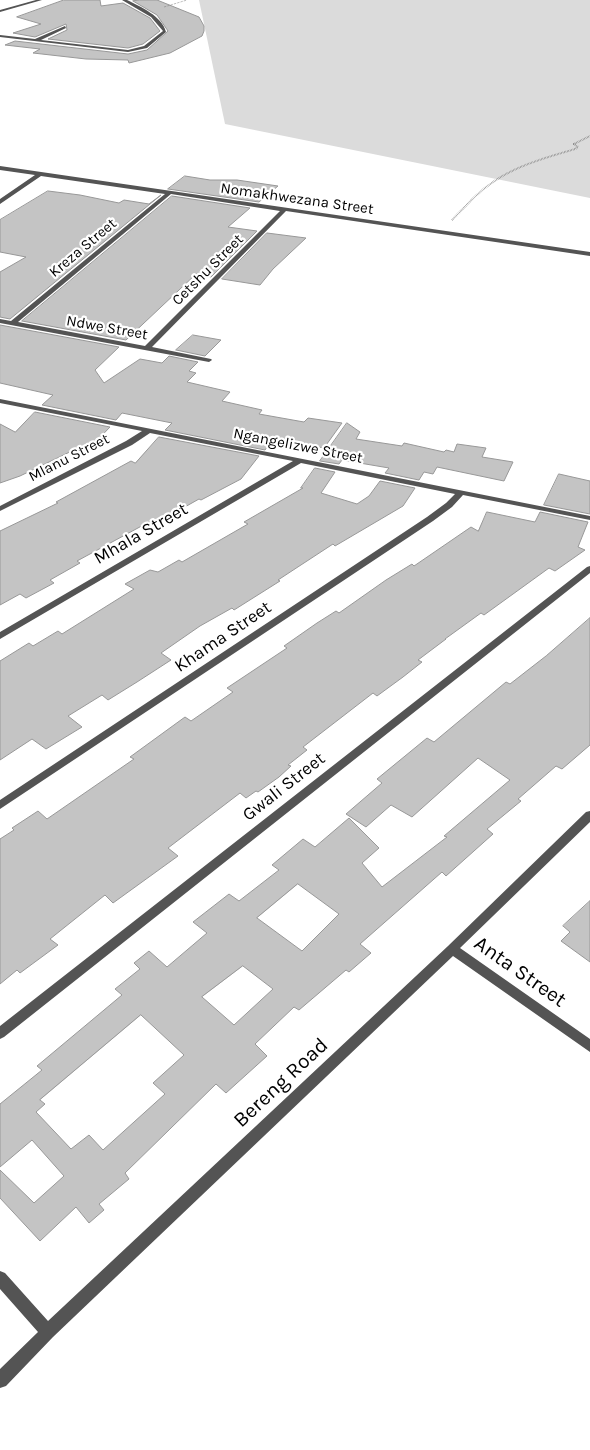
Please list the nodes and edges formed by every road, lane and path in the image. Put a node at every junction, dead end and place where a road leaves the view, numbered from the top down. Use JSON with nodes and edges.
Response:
{"nodes":[{"id":1,"x":40,"y":0,"type":"edge"},
{"id":2,"x":124,"y":0,"type":"edge"},
{"id":3,"x":0,"y":11,"type":"edge"},
{"id":4,"x":65,"y":27,"type":"dead end"},
{"id":5,"x":0,"y":36,"type":"edge"},
{"id":6,"x":36,"y":40,"type":"junction"},
{"id":7,"x":590,"y":136,"type":"edge"},
{"id":8,"x":0,"y":168,"type":"edge"},
{"id":9,"x":40,"y":174,"type":"junction"},
{"id":10,"x":169,"y":193,"type":"junction"},
{"id":11,"x":0,"y":202,"type":"edge"},
{"id":12,"x":285,"y":209,"type":"junction"},
{"id":13,"x":438,"y":232,"type":"junction"},
{"id":14,"x":590,"y":254,"type":"edge"},
{"id":15,"x":0,"y":321,"type":"edge"},
{"id":16,"x":13,"y":323,"type":"junction"},
{"id":17,"x":148,"y":348,"type":"junction"},
{"id":18,"x":209,"y":360,"type":"dead end"},
{"id":19,"x":0,"y":401,"type":"edge"},
{"id":20,"x":10,"y":403,"type":"junction"},
{"id":21,"x":0,"y":408,"type":"edge"},
{"id":22,"x":149,"y":430,"type":"junction"},
{"id":23,"x":299,"y":461,"type":"junction"},
{"id":24,"x":461,"y":492,"type":"junction"},
{"id":25,"x":0,"y":509,"type":"edge"},
{"id":26,"x":590,"y":518,"type":"edge"},
{"id":27,"x":590,"y":569,"type":"edge"},
{"id":28,"x":0,"y":636,"type":"edge"},
{"id":29,"x":0,"y":805,"type":"edge"},
{"id":30,"x":590,"y":815,"type":"edge"},
{"id":31,"x":452,"y":949,"type":"junction"},
{"id":32,"x":0,"y":1033,"type":"edge"},
{"id":33,"x":590,"y":1046,"type":"edge"},
{"id":34,"x":0,"y":1278,"type":"edge"},
{"id":35,"x":48,"y":1332,"type":"junction"},
{"id":36,"x":0,"y":1380,"type":"edge"}],
"edges":[{"from":1,"to":3,"type":"street"},
{"from":2,"to":6,"type":"street"},
{"from":4,"to":6,"type":"street"},
{"from":5,"to":6,"type":"street"},
{"from":7,"to":13,"type":"path"},
{"from":8,"to":9,"type":"street","name":"Nomakhwezana Street"},
{"from":9,"to":10,"type":"street","name":"Nomakhwezana Street"},
{"from":9,"to":11,"type":"street"},
{"from":10,"to":12,"type":"street","name":"Nomakhwezana Street"},
{"from":10,"to":16,"type":"street","name":"Kreza Street"},
{"from":12,"to":13,"type":"street","name":"Nomakhwezana Street"},
{"from":12,"to":17,"type":"street","name":"Cetshu Street"},
{"from":13,"to":14,"type":"street","name":"Nomakhwezana Street"},
{"from":15,"to":16,"type":"street","name":"Ndwe Street"},
{"from":16,"to":17,"type":"street","name":"Ndwe Street"},
{"from":17,"to":18,"type":"street","name":"Ndwe Street"},
{"from":19,"to":20,"type":"street","name":"Ngangelizwe Street"},
{"from":20,"to":21,"type":"street"},
{"from":20,"to":22,"type":"street","name":"Ngangelizwe Street"},
{"from":22,"to":23,"type":"street","name":"Ngangelizwe Street"},
{"from":22,"to":25,"type":"street","name":"Mlanu Street"},
{"from":23,"to":24,"type":"street","name":"Ngangelizwe Street"},
{"from":23,"to":28,"type":"street","name":"Mhala Street"},
{"from":24,"to":26,"type":"street","name":"Ngangelizwe Street"},
{"from":24,"to":29,"type":"street","name":"Khama Street"},
{"from":27,"to":32,"type":"street","name":"Gwali Street"},
{"from":30,"to":31,"type":"street","name":"Bereng Road"},
{"from":31,"to":33,"type":"street","name":"Anta Street"},
{"from":31,"to":35,"type":"street","name":"Bereng Road"},
{"from":34,"to":35,"type":"street"},
{"from":35,"to":36,"type":"street","name":"Bereng Road"}]}
